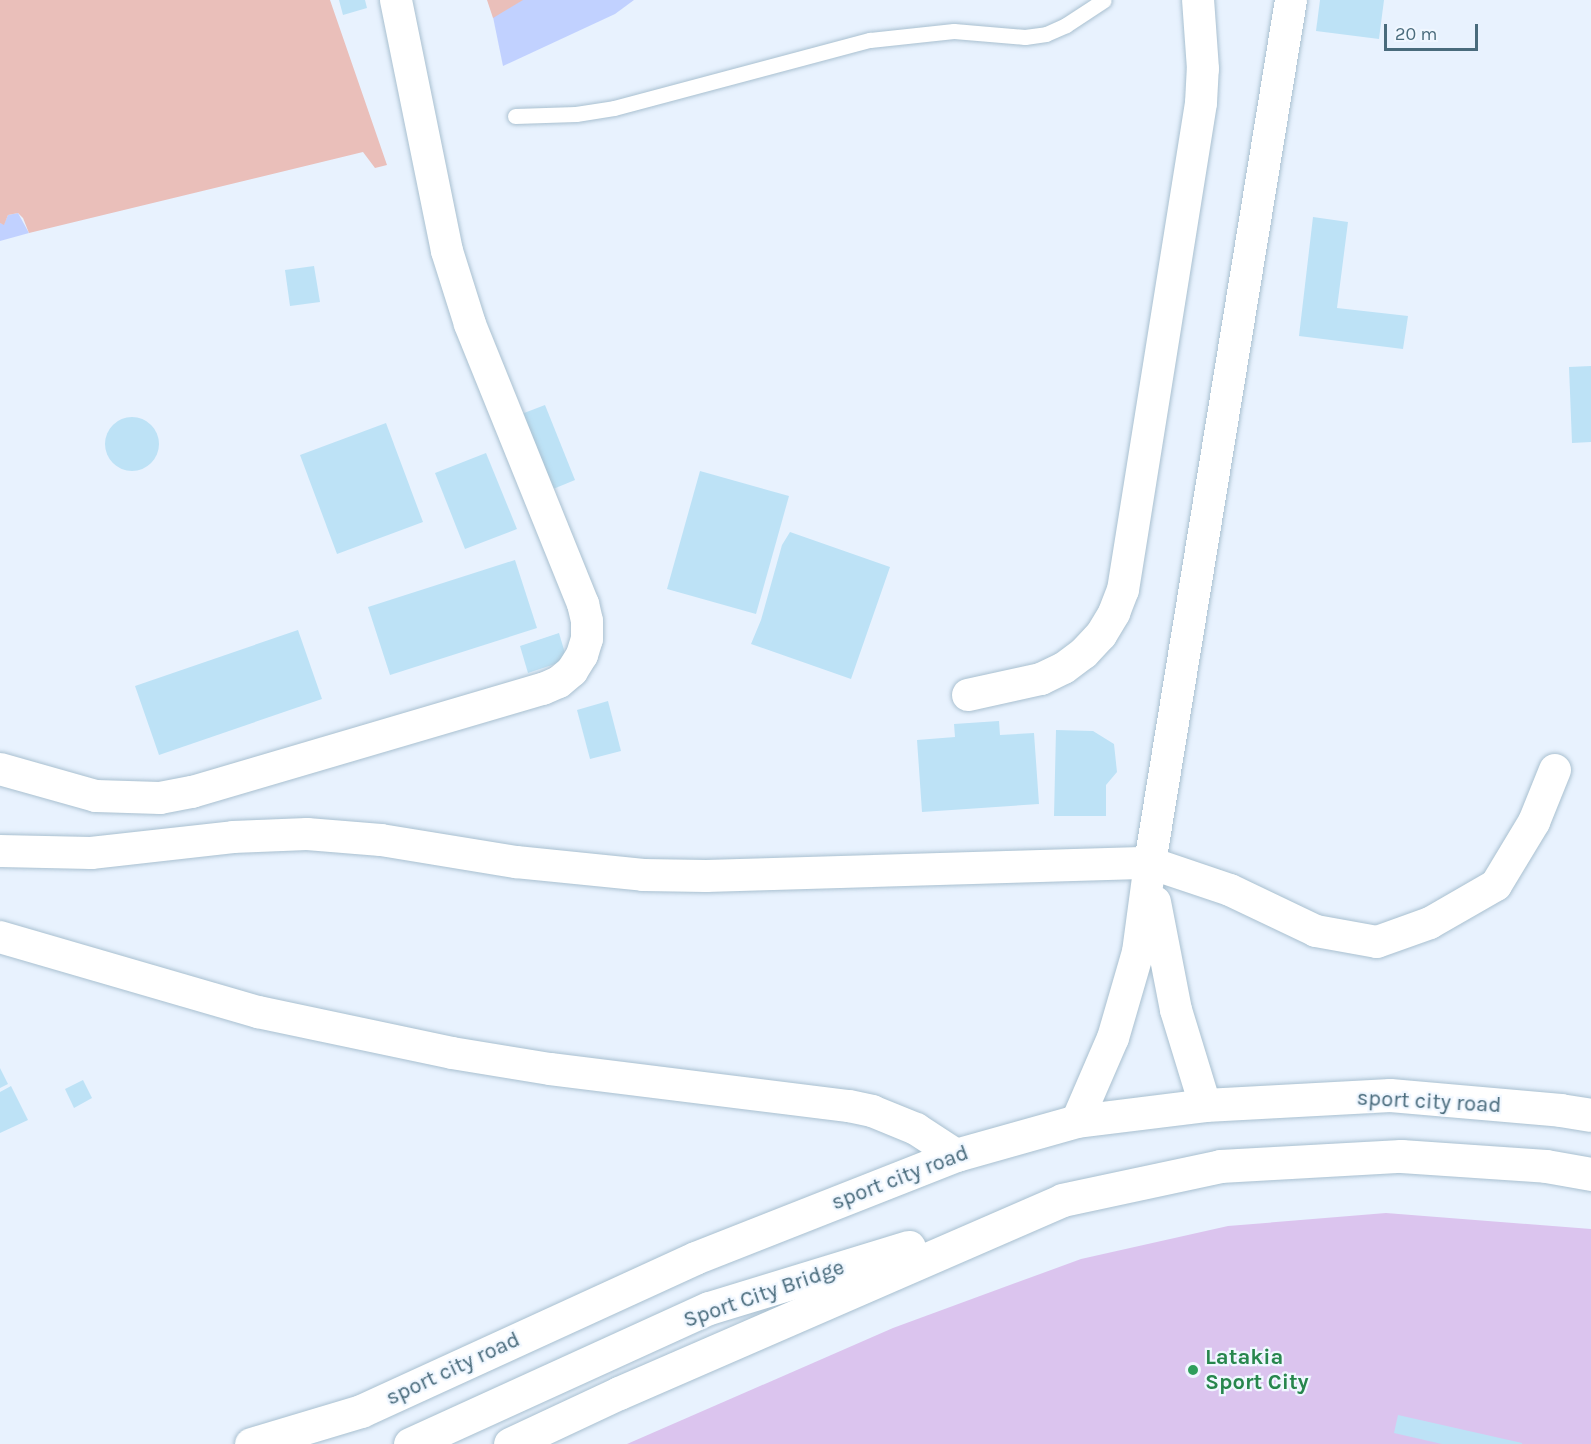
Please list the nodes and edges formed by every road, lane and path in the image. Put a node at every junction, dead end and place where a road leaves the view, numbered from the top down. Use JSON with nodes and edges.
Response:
{"nodes":[{"id":1,"x":396,"y":0,"type":"edge"},
{"id":2,"x":1104,"y":0,"type":"edge"},
{"id":3,"x":1198,"y":0,"type":"edge"},
{"id":4,"x":1291,"y":0,"type":"edge"},
{"id":5,"x":514,"y":116,"type":"dead end"},
{"id":6,"x":968,"y":695,"type":"dead end"},
{"id":7,"x":0,"y":769,"type":"edge"},
{"id":8,"x":1555,"y":770,"type":"dead end"},
{"id":9,"x":0,"y":851,"type":"edge"},
{"id":10,"x":1150,"y":863,"type":"junction"},
{"id":11,"x":0,"y":937,"type":"edge"},
{"id":12,"x":1205,"y":1105,"type":"junction"},
{"id":13,"x":1591,"y":1116,"type":"edge"},
{"id":14,"x":1077,"y":1121,"type":"junction"},
{"id":15,"x":956,"y":1155,"type":"junction"},
{"id":16,"x":1591,"y":1174,"type":"edge"},
{"id":17,"x":1062,"y":1200,"type":"junction"},
{"id":18,"x":251,"y":1444,"type":"edge"},
{"id":19,"x":410,"y":1444,"type":"edge"},
{"id":20,"x":510,"y":1444,"type":"edge"}],
"edges":[{"from":1,"to":7,"type":"street"},
{"from":2,"to":5,"type":"lane"},
{"from":3,"to":6,"type":"street"},
{"from":4,"to":10,"type":"street"},
{"from":8,"to":10,"type":"street"},
{"from":9,"to":10,"type":"street"},
{"from":10,"to":12,"type":"street"},
{"from":10,"to":14,"type":"street"},
{"from":11,"to":15,"type":"street"},
{"from":12,"to":13,"type":"main road","name":"sport city road"},
{"from":12,"to":14,"type":"main road","name":"sport city road"},
{"from":14,"to":15,"type":"main road","name":"sport city road"},
{"from":15,"to":18,"type":"main road","name":"sport city road"},
{"from":16,"to":17,"type":"main road"},
{"from":17,"to":19,"type":"main road","name":"Sport City Bridge"},
{"from":17,"to":20,"type":"main road"}]}
